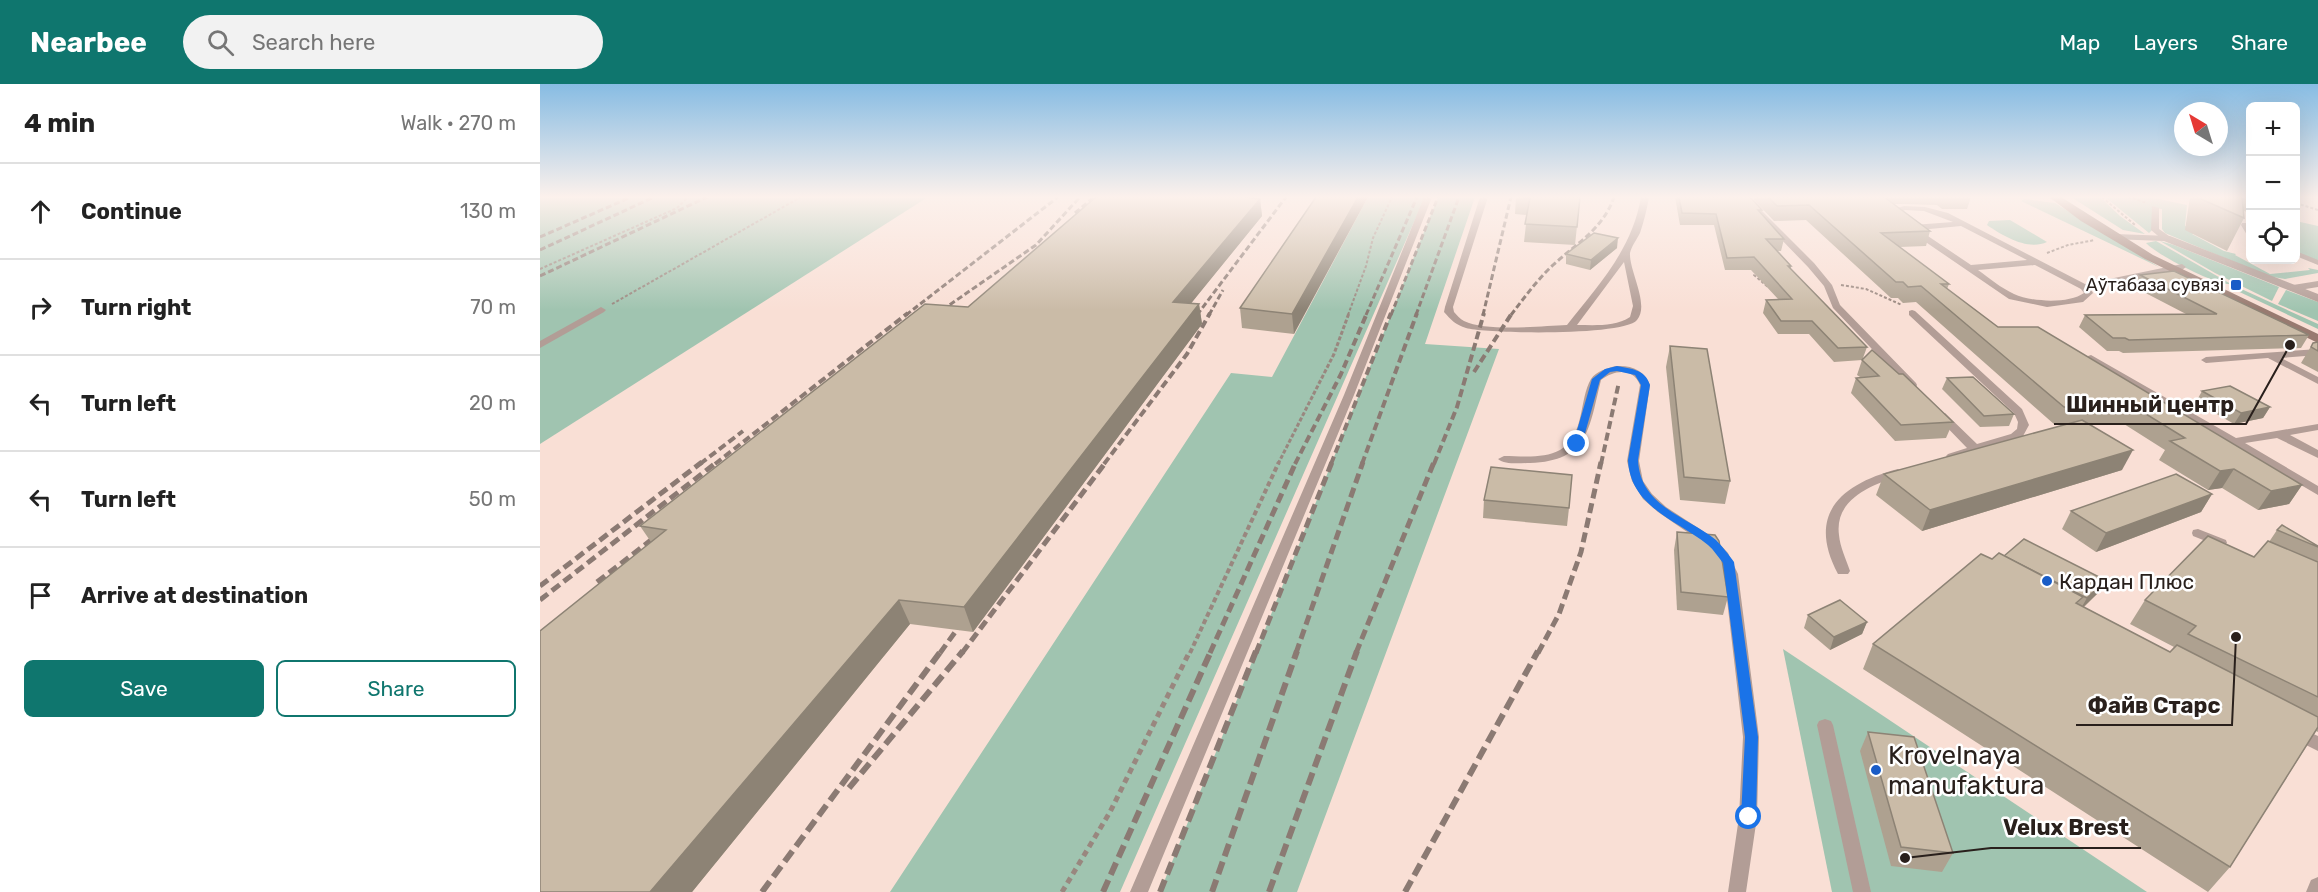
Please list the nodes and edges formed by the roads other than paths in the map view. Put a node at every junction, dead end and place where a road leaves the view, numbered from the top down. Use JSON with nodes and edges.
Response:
{"nodes":[{"id":1,"x":1413,"y":235,"type":"edge"},
{"id":2,"x":1473,"y":235,"type":"edge"},
{"id":3,"x":1634,"y":235,"type":"edge"},
{"id":4,"x":1780,"y":235,"type":"edge"},
{"id":5,"x":1920,"y":235,"type":"edge"},
{"id":6,"x":1983,"y":235,"type":"edge"},
{"id":7,"x":2116,"y":235,"type":"edge"},
{"id":8,"x":2117,"y":235,"type":"edge"},
{"id":9,"x":2161,"y":235,"type":"edge"},
{"id":10,"x":2120,"y":237,"type":"junction"},
{"id":11,"x":2166,"y":238,"type":"junction"},
{"id":12,"x":1626,"y":252,"type":"junction"},
{"id":13,"x":2300,"y":255,"type":"edge"},
{"id":14,"x":2034,"y":261,"type":"junction"},
{"id":15,"x":2318,"y":263,"type":"edge"},
{"id":16,"x":1970,"y":268,"type":"junction"},
{"id":17,"x":2177,"y":268,"type":"junction"},
{"id":18,"x":2318,"y":284,"type":"edge"},
{"id":19,"x":2084,"y":287,"type":"junction"},
{"id":20,"x":2293,"y":288,"type":"junction"},
{"id":21,"x":2318,"y":298,"type":"edge"},
{"id":22,"x":601,"y":310,"type":"road end"},
{"id":23,"x":1912,"y":313,"type":"road end"},
{"id":24,"x":1570,"y":328,"type":"junction"},
{"id":25,"x":2318,"y":333,"type":"edge"},
{"id":26,"x":2318,"y":339,"type":"edge"},
{"id":27,"x":540,"y":345,"type":"edge"},
{"id":28,"x":2318,"y":352,"type":"edge"},
{"id":29,"x":2270,"y":356,"type":"junction"},
{"id":30,"x":2091,"y":358,"type":"edge"},
{"id":31,"x":2206,"y":360,"type":"dead end"},
{"id":32,"x":2318,"y":381,"type":"edge"},
{"id":33,"x":1917,"y":390,"type":"edge"},
{"id":34,"x":1934,"y":407,"type":"edge"},
{"id":35,"x":2318,"y":427,"type":"edge"},
{"id":36,"x":2280,"y":434,"type":"junction"},
{"id":37,"x":2233,"y":442,"type":"junction"},
{"id":38,"x":1975,"y":449,"type":"junction"},
{"id":39,"x":2318,"y":455,"type":"edge"},
{"id":40,"x":1504,"y":459,"type":"dead end"},
{"id":41,"x":1944,"y":459,"type":"edge"},
{"id":42,"x":1913,"y":468,"type":"edge"},
{"id":43,"x":2318,"y":491,"type":"edge"},
{"id":44,"x":2198,"y":532,"type":"dead end"},
{"id":45,"x":2231,"y":547,"type":"edge"},
{"id":46,"x":1843,"y":572,"type":"dead end"},
{"id":47,"x":1825,"y":725,"type":"dead end"},
{"id":48,"x":2286,"y":727,"type":"edge"},
{"id":49,"x":2318,"y":744,"type":"edge"},
{"id":50,"x":2318,"y":886,"type":"edge"},
{"id":51,"x":1139,"y":892,"type":"edge"},
{"id":52,"x":1737,"y":892,"type":"edge"},
{"id":53,"x":1862,"y":892,"type":"edge"},
{"id":54,"x":2314,"y":892,"type":"edge"}],
"edges":[{"from":1,"to":51,"type":"lane"},
{"from":2,"to":24,"type":"lane"},
{"from":3,"to":12,"type":"lane"},
{"from":4,"to":33,"type":"lane"},
{"from":5,"to":16,"type":"lane"},
{"from":6,"to":14,"type":"lane"},
{"from":7,"to":10,"type":"main road"},
{"from":8,"to":10,"type":"main road"},
{"from":9,"to":11,"type":"lane"},
{"from":10,"to":11,"type":"street"},
{"from":10,"to":17,"type":"main road"},
{"from":11,"to":20,"type":"street"},
{"from":12,"to":24,"type":"lane"},
{"from":12,"to":24,"type":"lane"},
{"from":13,"to":15,"type":"lane"},
{"from":14,"to":16,"type":"lane"},
{"from":14,"to":19,"type":"lane"},
{"from":16,"to":19,"type":"lane"},
{"from":17,"to":19,"type":"lane"},
{"from":17,"to":25,"type":"main road"},
{"from":17,"to":26,"type":"main road"},
{"from":18,"to":20,"type":"lane"},
{"from":20,"to":21,"type":"street"},
{"from":22,"to":27,"type":"lane"},
{"from":23,"to":38,"type":"lane"},
{"from":28,"to":29,"type":"lane"},
{"from":29,"to":31,"type":"lane"},
{"from":29,"to":32,"type":"lane"},
{"from":30,"to":37,"type":"lane"},
{"from":34,"to":38,"type":"lane"},
{"from":35,"to":36,"type":"lane"},
{"from":36,"to":37,"type":"lane"},
{"from":36,"to":39,"type":"lane"},
{"from":37,"to":43,"type":"lane"},
{"from":38,"to":41,"type":"lane"},
{"from":40,"to":52,"type":"lane"},
{"from":42,"to":46,"type":"lane"},
{"from":44,"to":45,"type":"lane"},
{"from":47,"to":53,"type":"lane"},
{"from":48,"to":49,"type":"lane"},
{"from":50,"to":54,"type":"lane"}]}
